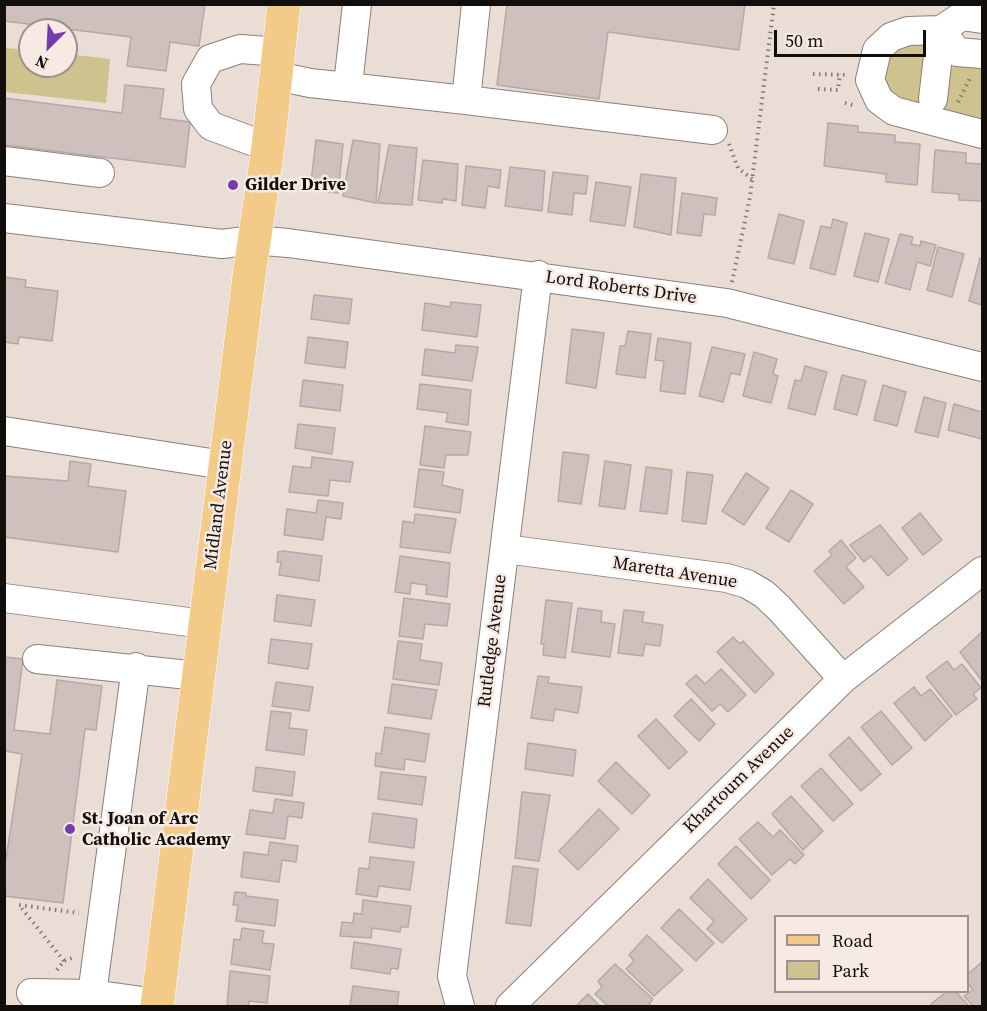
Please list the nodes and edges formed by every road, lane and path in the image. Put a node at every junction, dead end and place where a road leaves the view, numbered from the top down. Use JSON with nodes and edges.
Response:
{"nodes":[{"id":1,"x":284,"y":4,"type":"edge"},
{"id":2,"x":357,"y":4,"type":"edge"},
{"id":3,"x":476,"y":4,"type":"edge"},
{"id":4,"x":774,"y":4,"type":"edge"},
{"id":5,"x":982,"y":19,"type":"edge"},
{"id":6,"x":941,"y":30,"type":"junction"},
{"id":7,"x":979,"y":61,"type":"edge"},
{"id":8,"x":279,"y":64,"type":"junction"},
{"id":9,"x":813,"y":74,"type":"dead end"},
{"id":10,"x":840,"y":74,"type":"junction"},
{"id":11,"x":870,"y":75,"type":"junction"},
{"id":12,"x":348,"y":85,"type":"junction"},
{"id":13,"x":818,"y":89,"type":"dead end"},
{"id":14,"x":933,"y":99,"type":"dead end"},
{"id":15,"x":466,"y":100,"type":"junction"},
{"id":16,"x":947,"y":126,"type":"junction"},
{"id":17,"x":719,"y":134,"type":"joint"},
{"id":18,"x":982,"y":134,"type":"edge"},
{"id":19,"x":268,"y":147,"type":"junction"},
{"id":20,"x":4,"y":161,"type":"edge"},
{"id":21,"x":100,"y":173,"type":"dead end"},
{"id":22,"x":752,"y":180,"type":"junction"},
{"id":23,"x":4,"y":218,"type":"edge"},
{"id":24,"x":253,"y":240,"type":"junction"},
{"id":25,"x":538,"y":275,"type":"junction"},
{"id":26,"x":727,"y":303,"type":"junction"},
{"id":27,"x":982,"y":367,"type":"edge"},
{"id":28,"x":4,"y":431,"type":"edge"},
{"id":29,"x":224,"y":465,"type":"junction"},
{"id":30,"x":505,"y":549,"type":"junction"},
{"id":31,"x":982,"y":571,"type":"edge"},
{"id":32,"x":4,"y":598,"type":"edge"},
{"id":33,"x":204,"y":624,"type":"junction"},
{"id":34,"x":37,"y":659,"type":"dead end"},
{"id":35,"x":136,"y":667,"type":"junction"},
{"id":36,"x":198,"y":675,"type":"junction"},
{"id":37,"x":843,"y":679,"type":"junction"},
{"id":38,"x":103,"y":916,"type":"junction"},
{"id":39,"x":99,"y":945,"type":"junction"},
{"id":40,"x":64,"y":961,"type":"junction"},
{"id":41,"x":35,"y":993,"type":"joint"},
{"id":42,"x":92,"y":994,"type":"junction"},
{"id":43,"x":157,"y":1005,"type":"edge"},
{"id":44,"x":460,"y":1006,"type":"edge"},
{"id":45,"x":510,"y":1006,"type":"edge"}],
"edges":[{"from":1,"to":8,"type":"main road","name":"Midland Avenue"},
{"from":2,"to":12,"type":"street"},
{"from":3,"to":15,"type":"street"},
{"from":4,"to":22,"type":"path"},
{"from":5,"to":6,"type":"street"},
{"from":6,"to":7,"type":"street"},
{"from":6,"to":11,"type":"street"},
{"from":6,"to":14,"type":"street"},
{"from":7,"to":16,"type":"path"},
{"from":8,"to":12,"type":"street"},
{"from":8,"to":19,"type":"main road","name":"Midland Avenue"},
{"from":8,"to":19,"type":"street"},
{"from":9,"to":10,"type":"path"},
{"from":10,"to":11,"type":"path"},
{"from":10,"to":13,"type":"path"},
{"from":11,"to":16,"type":"street"},
{"from":12,"to":15,"type":"street"},
{"from":15,"to":17,"type":"street"},
{"from":16,"to":18,"type":"street"},
{"from":17,"to":22,"type":"path"},
{"from":19,"to":24,"type":"main road","name":"Midland Avenue"},
{"from":20,"to":21,"type":"street"},
{"from":22,"to":26,"type":"path"},
{"from":23,"to":24,"type":"street"},
{"from":24,"to":25,"type":"street","name":"Lord Roberts Drive"},
{"from":24,"to":29,"type":"main road","name":"Midland Avenue"},
{"from":25,"to":26,"type":"street","name":"Lord Roberts Drive"},
{"from":25,"to":30,"type":"street","name":"Rutledge Avenue"},
{"from":26,"to":27,"type":"street","name":"Lord Roberts Drive"},
{"from":28,"to":29,"type":"street"},
{"from":29,"to":33,"type":"main road","name":"Midland Avenue"},
{"from":30,"to":37,"type":"street","name":"Maretta Avenue"},
{"from":30,"to":44,"type":"street","name":"Rutledge Avenue"},
{"from":31,"to":37,"type":"street","name":"Khartoum Avenue"},
{"from":32,"to":33,"type":"street"},
{"from":33,"to":36,"type":"main road","name":"Midland Avenue"},
{"from":34,"to":35,"type":"street"},
{"from":35,"to":36,"type":"street"},
{"from":35,"to":38,"type":"street"},
{"from":36,"to":43,"type":"main road","name":"Midland Avenue"},
{"from":37,"to":45,"type":"street","name":"Khartoum Avenue"},
{"from":38,"to":39,"type":"street"},
{"from":38,"to":40,"type":"path"},
{"from":39,"to":40,"type":"path"},
{"from":39,"to":42,"type":"street"},
{"from":40,"to":41,"type":"path"},
{"from":41,"to":42,"type":"street"},
{"from":42,"to":43,"type":"street"}]}
